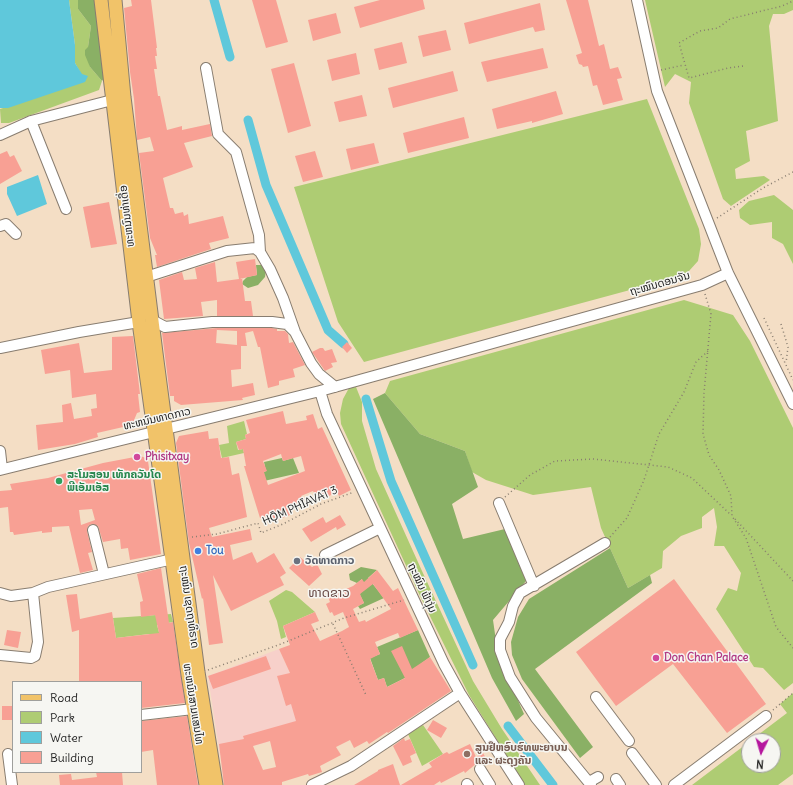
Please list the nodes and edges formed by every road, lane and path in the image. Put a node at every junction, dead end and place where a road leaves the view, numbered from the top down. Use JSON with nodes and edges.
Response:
{"nodes":[{"id":1,"x":101,"y":0,"type":"edge"},
{"id":2,"x":115,"y":0,"type":"edge"},
{"id":3,"x":637,"y":0,"type":"edge"},
{"id":4,"x":793,"y":1,"type":"edge"},
{"id":5,"x":685,"y":65,"type":"junction"},
{"id":6,"x":743,"y":66,"type":"dead end"},
{"id":7,"x":206,"y":68,"type":"dead end"},
{"id":8,"x":653,"y":71,"type":"junction"},
{"id":9,"x":118,"y":98,"type":"junction"},
{"id":10,"x":31,"y":121,"type":"junction"},
{"id":11,"x":0,"y":135,"type":"edge"},
{"id":12,"x":793,"y":172,"type":"edge"},
{"id":13,"x":66,"y":209,"type":"dead end"},
{"id":14,"x":708,"y":223,"type":"junction"},
{"id":15,"x":0,"y":226,"type":"edge"},
{"id":16,"x":16,"y":234,"type":"dead end"},
{"id":17,"x":260,"y":252,"type":"junction"},
{"id":18,"x":728,"y":272,"type":"junction"},
{"id":19,"x":146,"y":277,"type":"junction"},
{"id":20,"x":702,"y":285,"type":"junction"},
{"id":21,"x":764,"y":318,"type":"dead end"},
{"id":22,"x":146,"y":321,"type":"junction"},
{"id":23,"x":781,"y":324,"type":"dead end"},
{"id":24,"x":295,"y":332,"type":"junction"},
{"id":25,"x":0,"y":348,"type":"edge"},
{"id":26,"x":708,"y":351,"type":"junction"},
{"id":27,"x":786,"y":365,"type":"junction"},
{"id":28,"x":793,"y":380,"type":"edge"},
{"id":29,"x":335,"y":387,"type":"junction"},
{"id":30,"x":320,"y":391,"type":"junction"},
{"id":31,"x":793,"y":404,"type":"edge"},
{"id":32,"x":161,"y":430,"type":"junction"},
{"id":33,"x":0,"y":451,"type":"edge"},
{"id":34,"x":649,"y":464,"type":"junction"},
{"id":35,"x":1,"y":470,"type":"edge"},
{"id":36,"x":364,"y":490,"type":"junction"},
{"id":37,"x":499,"y":503,"type":"joint"},
{"id":38,"x":732,"y":516,"type":"junction"},
{"id":39,"x":380,"y":528,"type":"junction"},
{"id":40,"x":93,"y":530,"type":"dead end"},
{"id":41,"x":180,"y":539,"type":"junction"},
{"id":42,"x":605,"y":543,"type":"joint"},
{"id":43,"x":325,"y":555,"type":"dead end"},
{"id":44,"x":173,"y":559,"type":"junction"},
{"id":45,"x":104,"y":574,"type":"junction"},
{"id":46,"x":793,"y":581,"type":"edge"},
{"id":47,"x":534,"y":586,"type":"junction"},
{"id":48,"x":0,"y":593,"type":"edge"},
{"id":49,"x":34,"y":593,"type":"junction"},
{"id":50,"x":413,"y":597,"type":"junction"},
{"id":51,"x":333,"y":623,"type":"junction"},
{"id":52,"x":793,"y":648,"type":"edge"},
{"id":53,"x":0,"y":654,"type":"edge"},
{"id":54,"x":198,"y":672,"type":"junction"},
{"id":55,"x":460,"y":693,"type":"junction"},
{"id":56,"x":793,"y":693,"type":"edge"},
{"id":57,"x":366,"y":695,"type":"dead end"},
{"id":58,"x":596,"y":697,"type":"dead end"},
{"id":59,"x":193,"y":709,"type":"junction"},
{"id":60,"x":770,"y":713,"type":"joint"},
{"id":61,"x":142,"y":715,"type":"edge"},
{"id":62,"x":629,"y":741,"type":"dead end"},
{"id":63,"x":632,"y":753,"type":"dead end"},
{"id":64,"x":8,"y":754,"type":"dead end"},
{"id":65,"x":480,"y":769,"type":"dead end"},
{"id":66,"x":593,"y":781,"type":"edge"},
{"id":67,"x":12,"y":785,"type":"edge"},
{"id":68,"x":206,"y":785,"type":"edge"},
{"id":69,"x":216,"y":785,"type":"edge"},
{"id":70,"x":312,"y":785,"type":"edge"},
{"id":71,"x":490,"y":785,"type":"edge"},
{"id":72,"x":519,"y":785,"type":"edge"},
{"id":73,"x":656,"y":785,"type":"edge"},
{"id":74,"x":674,"y":785,"type":"edge"}],
"edges":[{"from":1,"to":9,"type":"main road","name":"ທະຫນົນທ່າເດື່ອ"},
{"from":2,"to":9,"type":"main road","name":"ທະຫນົນທ່າເດື່ອ"},
{"from":3,"to":8,"type":"street"},
{"from":4,"to":5,"type":"path"},
{"from":5,"to":6,"type":"path"},
{"from":5,"to":8,"type":"path"},
{"from":7,"to":17,"type":"street"},
{"from":8,"to":14,"type":"street"},
{"from":9,"to":10,"type":"street"},
{"from":9,"to":19,"type":"main road","name":"ທະຫນົນທ່າເດື່ອ"},
{"from":9,"to":22,"type":"main road","name":"ທະຫນົນທ່າເດື່ອ"},
{"from":10,"to":11,"type":"street"},
{"from":10,"to":13,"type":"street"},
{"from":12,"to":14,"type":"path"},
{"from":14,"to":18,"type":"street"},
{"from":15,"to":16,"type":"street"},
{"from":17,"to":19,"type":"street"},
{"from":17,"to":24,"type":"street"},
{"from":18,"to":20,"type":"street","name":"ຖະໝົນດອນຈັນ"},
{"from":18,"to":31,"type":"street"},
{"from":19,"to":22,"type":"main road","name":"ທະຫນົນທ່າເດື່ອ"},
{"from":20,"to":26,"type":"path"},
{"from":20,"to":29,"type":"street","name":"ຖະໝົນດອນຈັນ"},
{"from":21,"to":27,"type":"path"},
{"from":22,"to":24,"type":"street"},
{"from":22,"to":25,"type":"street"},
{"from":22,"to":32,"type":"main road","name":"ທະຫນົນທ່າເດື່ອ"},
{"from":23,"to":27,"type":"path"},
{"from":24,"to":29,"type":"street"},
{"from":26,"to":34,"type":"path"},
{"from":26,"to":38,"type":"path"},
{"from":27,"to":28,"type":"path"},
{"from":29,"to":30,"type":"street","name":"ຖະໝົນດອນຈັນ"},
{"from":30,"to":32,"type":"street","name":"ທະຫນົນທາດກາວ"},
{"from":30,"to":36,"type":"street","name":"ຖະໝົນ ຟ້າງຸ່ມ"},
{"from":32,"to":35,"type":"street","name":"ທະຫນົນທາດກາວ"},
{"from":32,"to":41,"type":"main road","name":"ຖະໜົນ ເຊດຖາທິຣາດ"},
{"from":32,"to":44,"type":"main road","name":"ທະຫນົນສາມແສນໄທ"},
{"from":33,"to":35,"type":"street"},
{"from":34,"to":37,"type":"path"},
{"from":34,"to":38,"type":"path"},
{"from":34,"to":42,"type":"path"},
{"from":36,"to":39,"type":"street","name":"ຖະໝົນ ຟ້າງຸ່ມ"},
{"from":36,"to":41,"type":"path","name":"HǬM PHĪAVAT 3"},
{"from":37,"to":47,"type":"street"},
{"from":38,"to":46,"type":"path"},
{"from":38,"to":52,"type":"path"},
{"from":39,"to":43,"type":"street"},
{"from":39,"to":50,"type":"street","name":"ຖະໝົນ ຟ້າງຸ່ມ"},
{"from":40,"to":45,"type":"street"},
{"from":41,"to":54,"type":"main road","name":"ຖະໜົນ ເຊດຖາທິຣາດ"},
{"from":42,"to":47,"type":"street"},
{"from":44,"to":45,"type":"street"},
{"from":44,"to":59,"type":"main road","name":"ທະຫນົນສາມແສນໄທ"},
{"from":45,"to":49,"type":"street"},
{"from":47,"to":66,"type":"street"},
{"from":48,"to":49,"type":"street"},
{"from":49,"to":53,"type":"street"},
{"from":50,"to":51,"type":"path"},
{"from":50,"to":55,"type":"street","name":"ຖະໝົນ ຟ້າງຸ່ມ"},
{"from":51,"to":54,"type":"path"},
{"from":51,"to":57,"type":"path"},
{"from":54,"to":69,"type":"main road","name":"ຖະໜົນ ເຊດຖາທິຣາດ"},
{"from":55,"to":70,"type":"street"},
{"from":55,"to":72,"type":"street","name":"ຖະໝົນ ຟ້າງຸ່ມ"},
{"from":56,"to":60,"type":"path"},
{"from":58,"to":62,"type":"street"},
{"from":59,"to":61,"type":"street"},
{"from":59,"to":68,"type":"main road","name":"ທະຫນົນສາມແສນໄທ"},
{"from":60,"to":74,"type":"street"},
{"from":63,"to":73,"type":"street"},
{"from":64,"to":67,"type":"street"},
{"from":65,"to":71,"type":"street"}]}
